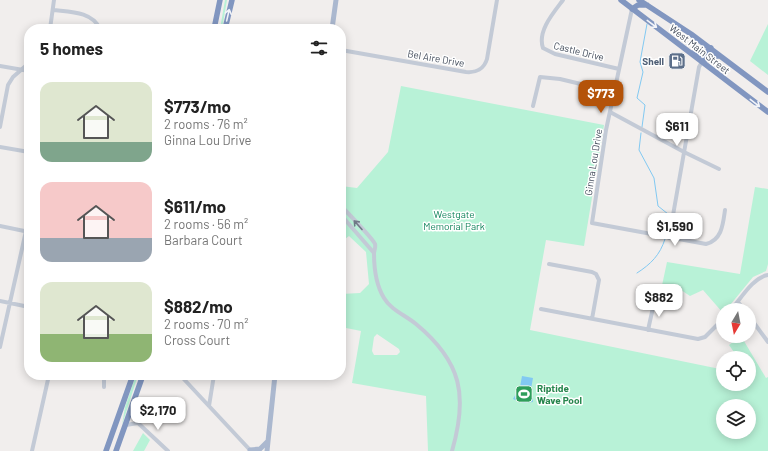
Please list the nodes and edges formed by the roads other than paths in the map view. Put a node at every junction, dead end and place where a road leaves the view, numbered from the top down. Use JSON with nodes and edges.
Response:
{"nodes":[{"id":1,"x":54,"y":0,"type":"edge"},
{"id":2,"x":220,"y":0,"type":"edge"},
{"id":3,"x":232,"y":0,"type":"edge"},
{"id":4,"x":336,"y":0,"type":"edge"},
{"id":5,"x":497,"y":0,"type":"edge"},
{"id":6,"x":563,"y":0,"type":"edge"},
{"id":7,"x":621,"y":0,"type":"edge"},
{"id":8,"x":640,"y":2,"type":"edge"},
{"id":9,"x":632,"y":9,"type":"junction"},
{"id":10,"x":53,"y":10,"type":"junction"},
{"id":11,"x":639,"y":14,"type":"junction"},
{"id":12,"x":215,"y":21,"type":"junction"},
{"id":13,"x":51,"y":24,"type":"edge"},
{"id":14,"x":97,"y":24,"type":"edge"},
{"id":15,"x":215,"y":24,"type":"edge"},
{"id":16,"x":216,"y":24,"type":"edge"},
{"id":17,"x":226,"y":24,"type":"edge"},
{"id":18,"x":333,"y":24,"type":"edge"},
{"id":19,"x":711,"y":48,"type":"junction"},
{"id":20,"x":346,"y":51,"type":"edge"},
{"id":21,"x":690,"y":53,"type":"junction"},
{"id":22,"x":720,"y":56,"type":"junction"},
{"id":23,"x":702,"y":62,"type":"junction"},
{"id":24,"x":0,"y":66,"type":"edge"},
{"id":25,"x":22,"y":69,"type":"joint"},
{"id":26,"x":619,"y":69,"type":"junction"},
{"id":27,"x":614,"y":92,"type":"junction"},
{"id":28,"x":768,"y":92,"type":"edge"},
{"id":29,"x":533,"y":106,"type":"dead end"},
{"id":30,"x":610,"y":112,"type":"junction"},
{"id":31,"x":768,"y":112,"type":"edge"},
{"id":32,"x":0,"y":127,"type":"edge"},
{"id":33,"x":0,"y":147,"type":"edge"},
{"id":34,"x":24,"y":151,"type":"edge"},
{"id":35,"x":684,"y":152,"type":"junction"},
{"id":36,"x":719,"y":169,"type":"dead end"},
{"id":37,"x":726,"y":210,"type":"dead end"},
{"id":38,"x":346,"y":212,"type":"edge"},
{"id":39,"x":346,"y":221,"type":"edge"},
{"id":40,"x":0,"y":226,"type":"edge"},
{"id":41,"x":24,"y":230,"type":"edge"},
{"id":42,"x":669,"y":238,"type":"junction"},
{"id":43,"x":24,"y":247,"type":"edge"},
{"id":44,"x":374,"y":252,"type":"junction"},
{"id":45,"x":549,"y":264,"type":"dead end"},
{"id":46,"x":768,"y":275,"type":"edge"},
{"id":47,"x":0,"y":301,"type":"edge"},
{"id":48,"x":738,"y":302,"type":"edge"},
{"id":49,"x":10,"y":303,"type":"junction"},
{"id":50,"x":654,"y":303,"type":"dead end"},
{"id":51,"x":24,"y":306,"type":"edge"},
{"id":52,"x":541,"y":309,"type":"dead end"},
{"id":53,"x":592,"y":319,"type":"junction"},
{"id":54,"x":716,"y":325,"type":"edge"},
{"id":55,"x":756,"y":326,"type":"edge"},
{"id":56,"x":648,"y":330,"type":"junction"},
{"id":57,"x":768,"y":342,"type":"edge"},
{"id":58,"x":0,"y":347,"type":"edge"},
{"id":59,"x":48,"y":380,"type":"edge"},
{"id":60,"x":104,"y":380,"type":"edge"},
{"id":61,"x":131,"y":380,"type":"edge"},
{"id":62,"x":141,"y":380,"type":"edge"},
{"id":63,"x":185,"y":380,"type":"edge"},
{"id":64,"x":213,"y":380,"type":"edge"},
{"id":65,"x":274,"y":380,"type":"edge"},
{"id":66,"x":104,"y":387,"type":"dead end"},
{"id":67,"x":209,"y":406,"type":"junction"},
{"id":68,"x":130,"y":413,"type":"junction"},
{"id":69,"x":138,"y":423,"type":"junction"},
{"id":70,"x":126,"y":425,"type":"junction"},
{"id":71,"x":267,"y":442,"type":"junction"},
{"id":72,"x":32,"y":451,"type":"edge"},
{"id":73,"x":106,"y":451,"type":"edge"},
{"id":74,"x":116,"y":451,"type":"edge"},
{"id":75,"x":168,"y":451,"type":"edge"},
{"id":76,"x":250,"y":451,"type":"edge"},
{"id":77,"x":267,"y":451,"type":"edge"},
{"id":78,"x":452,"y":451,"type":"edge"}],
"edges":[{"from":1,"to":10,"type":"street"},
{"from":2,"to":12,"type":"highway"},
{"from":17,"to":3,"type":"highway","one_way":true},
{"from":4,"to":18,"type":"main road"},
{"from":5,"to":20,"type":"street","name":"Bel Aire Drive"},
{"from":6,"to":26,"type":"street","name":"Castle Drive"},
{"from":7,"to":9,"type":"highway","name":"West Main Street"},
{"from":8,"to":9,"type":"highway"},
{"from":8,"to":11,"type":"highway"},
{"from":8,"to":19,"type":"highway","name":"West Main Street"},
{"from":9,"to":11,"type":"highway","name":"West Main Street"},
{"from":9,"to":26,"type":"street","name":"Ginna Lou Drive"},
{"from":10,"to":13,"type":"street"},
{"from":10,"to":14,"type":"street"},
{"from":11,"to":21,"type":"highway","name":"West Main Street","one_way":true},
{"from":12,"to":15,"type":"highway"},
{"from":12,"to":16,"type":"highway"},
{"from":19,"to":21,"type":"highway"},
{"from":19,"to":22,"type":"highway","name":"West Main Street"},
{"from":21,"to":23,"type":"highway","name":"West Main Street"},
{"from":22,"to":23,"type":"highway"},
{"from":22,"to":28,"type":"highway","name":"West Main Street"},
{"from":23,"to":31,"type":"highway","name":"West Main Street","one_way":true},
{"from":23,"to":35,"type":"street"},
{"from":24,"to":25,"type":"street"},
{"from":25,"to":32,"type":"street"},
{"from":26,"to":27,"type":"street","name":"Ginna Lou Drive"},
{"from":27,"to":29,"type":"street"},
{"from":27,"to":30,"type":"street","name":"Ginna Lou Drive"},
{"from":30,"to":35,"type":"street"},
{"from":30,"to":42,"type":"street","name":"Ginna Lou Drive"},
{"from":33,"to":34,"type":"street"},
{"from":35,"to":36,"type":"street"},
{"from":35,"to":42,"type":"street"},
{"from":37,"to":42,"type":"street"},
{"from":44,"to":38,"type":"street","one_way":true},
{"from":39,"to":44,"type":"street"},
{"from":40,"to":41,"type":"street"},
{"from":43,"to":49,"type":"street"},
{"from":44,"to":78,"type":"street"},
{"from":45,"to":53,"type":"street"},
{"from":46,"to":48,"type":"street"},
{"from":47,"to":49,"type":"street"},
{"from":49,"to":51,"type":"street"},
{"from":49,"to":58,"type":"street"},
{"from":50,"to":56,"type":"street"},
{"from":52,"to":53,"type":"street"},
{"from":53,"to":56,"type":"street"},
{"from":54,"to":56,"type":"street"},
{"from":55,"to":57,"type":"street"},
{"from":59,"to":72,"type":"street"},
{"from":60,"to":66,"type":"street"},
{"from":61,"to":73,"type":"highway"},
{"from":62,"to":68,"type":"highway"},
{"from":63,"to":67,"type":"street"},
{"from":64,"to":67,"type":"street"},
{"from":65,"to":71,"type":"main road"},
{"from":67,"to":76,"type":"street"},
{"from":68,"to":69,"type":"street"},
{"from":68,"to":70,"type":"highway"},
{"from":69,"to":70,"type":"street"},
{"from":69,"to":75,"type":"street"},
{"from":70,"to":74,"type":"highway"},
{"from":71,"to":76,"type":"main road"},
{"from":71,"to":77,"type":"main road"}]}
